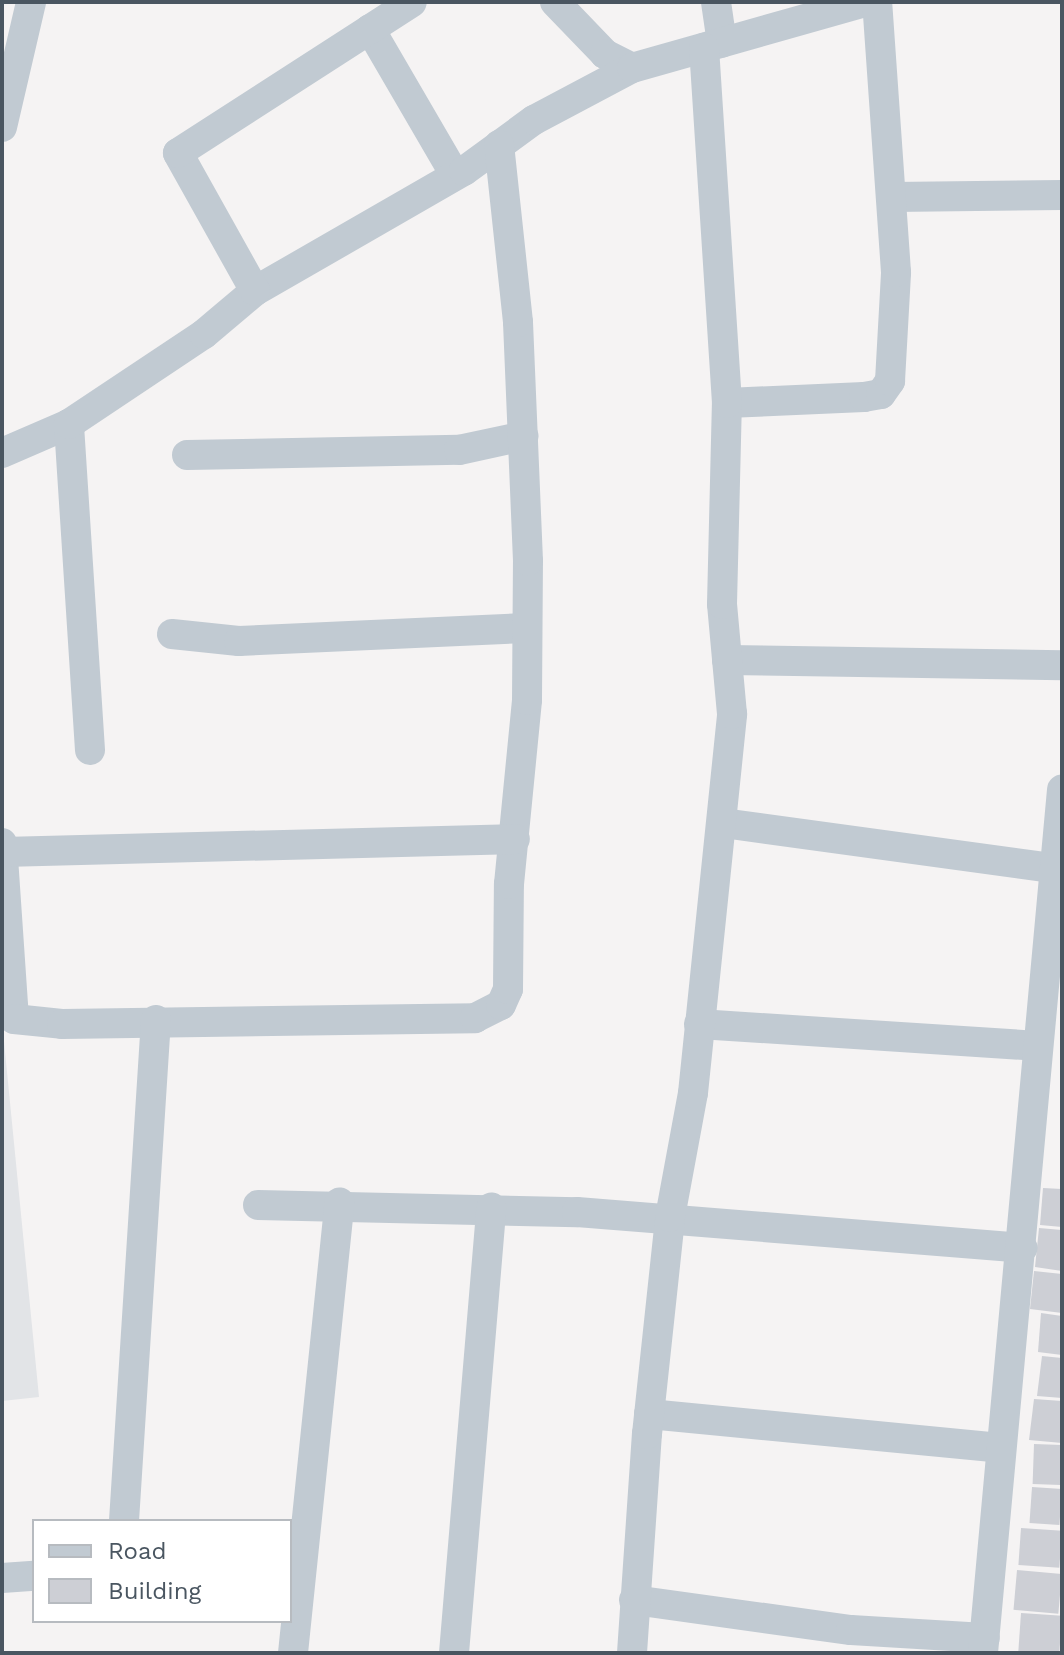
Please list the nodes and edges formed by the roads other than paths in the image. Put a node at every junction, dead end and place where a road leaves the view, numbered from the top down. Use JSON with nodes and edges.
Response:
{"nodes":[{"id":1,"x":31,"y":2,"type":"edge"},
{"id":2,"x":412,"y":2,"type":"edge"},
{"id":3,"x":555,"y":2,"type":"edge"},
{"id":4,"x":716,"y":2,"type":"edge"},
{"id":5,"x":865,"y":2,"type":"edge"},
{"id":6,"x":877,"y":2,"type":"edge"},
{"id":7,"x":370,"y":29,"type":"junction"},
{"id":8,"x":713,"y":46,"type":"junction"},
{"id":9,"x":632,"y":68,"type":"junction"},
{"id":10,"x":2,"y":127,"type":"edge"},
{"id":11,"x":499,"y":145,"type":"junction"},
{"id":12,"x":455,"y":175,"type":"junction"},
{"id":13,"x":1062,"y":195,"type":"edge"},
{"id":14,"x":893,"y":197,"type":"junction"},
{"id":15,"x":255,"y":291,"type":"junction"},
{"id":16,"x":727,"y":403,"type":"junction"},
{"id":17,"x":69,"y":424,"type":"junction"},
{"id":18,"x":524,"y":436,"type":"junction"},
{"id":19,"x":2,"y":453,"type":"edge"},
{"id":20,"x":187,"y":455,"type":"dead end"},
{"id":21,"x":527,"y":628,"type":"junction"},
{"id":22,"x":172,"y":634,"type":"dead end"},
{"id":23,"x":727,"y":660,"type":"junction"},
{"id":24,"x":1062,"y":665,"type":"edge"},
{"id":25,"x":90,"y":750,"type":"dead end"},
{"id":26,"x":1062,"y":790,"type":"edge"},
{"id":27,"x":723,"y":823,"type":"junction"},
{"id":28,"x":515,"y":839,"type":"junction"},
{"id":29,"x":3,"y":848,"type":"edge"},
{"id":30,"x":1051,"y":868,"type":"junction"},
{"id":31,"x":156,"y":1020,"type":"junction"},
{"id":32,"x":699,"y":1024,"type":"junction"},
{"id":33,"x":1037,"y":1046,"type":"junction"},
{"id":34,"x":340,"y":1202,"type":"junction"},
{"id":35,"x":258,"y":1205,"type":"dead end"},
{"id":36,"x":491,"y":1208,"type":"junction"},
{"id":37,"x":670,"y":1217,"type":"junction"},
{"id":38,"x":1023,"y":1248,"type":"junction"},
{"id":39,"x":649,"y":1414,"type":"junction"},
{"id":40,"x":1000,"y":1448,"type":"junction"},
{"id":41,"x":124,"y":1519,"type":"edge"},
{"id":42,"x":32,"y":1576,"type":"edge"},
{"id":43,"x":2,"y":1578,"type":"edge"},
{"id":44,"x":634,"y":1600,"type":"junction"},
{"id":45,"x":984,"y":1645,"type":"edge"},
{"id":46,"x":293,"y":1653,"type":"edge"},
{"id":47,"x":454,"y":1653,"type":"edge"},
{"id":48,"x":632,"y":1653,"type":"edge"}],
"edges":[{"from":1,"to":10,"type":"street"},
{"from":2,"to":7,"type":"street"},
{"from":3,"to":9,"type":"street"},
{"from":4,"to":8,"type":"street"},
{"from":5,"to":8,"type":"street"},
{"from":6,"to":14,"type":"street"},
{"from":7,"to":12,"type":"street"},
{"from":7,"to":15,"type":"street"},
{"from":8,"to":9,"type":"street"},
{"from":8,"to":16,"type":"street"},
{"from":9,"to":11,"type":"street"},
{"from":11,"to":12,"type":"street"},
{"from":11,"to":18,"type":"street"},
{"from":12,"to":15,"type":"street"},
{"from":13,"to":14,"type":"street"},
{"from":14,"to":16,"type":"street"},
{"from":15,"to":17,"type":"street"},
{"from":16,"to":23,"type":"street"},
{"from":17,"to":19,"type":"street"},
{"from":17,"to":25,"type":"street"},
{"from":18,"to":20,"type":"street"},
{"from":18,"to":21,"type":"street"},
{"from":21,"to":22,"type":"street"},
{"from":21,"to":28,"type":"street"},
{"from":23,"to":24,"type":"street"},
{"from":23,"to":27,"type":"street"},
{"from":26,"to":30,"type":"street"},
{"from":27,"to":30,"type":"street"},
{"from":27,"to":32,"type":"street"},
{"from":28,"to":29,"type":"street"},
{"from":28,"to":31,"type":"street"},
{"from":29,"to":31,"type":"street"},
{"from":30,"to":33,"type":"street"},
{"from":31,"to":41,"type":"street"},
{"from":32,"to":33,"type":"street"},
{"from":32,"to":37,"type":"street"},
{"from":33,"to":38,"type":"street"},
{"from":34,"to":35,"type":"street"},
{"from":34,"to":36,"type":"street"},
{"from":34,"to":46,"type":"street"},
{"from":36,"to":37,"type":"street"},
{"from":36,"to":47,"type":"street"},
{"from":37,"to":38,"type":"street"},
{"from":37,"to":39,"type":"street"},
{"from":38,"to":40,"type":"street"},
{"from":39,"to":40,"type":"street"},
{"from":39,"to":44,"type":"street"},
{"from":40,"to":45,"type":"street"},
{"from":42,"to":43,"type":"street"},
{"from":44,"to":45,"type":"street"},
{"from":44,"to":48,"type":"street"}]}
